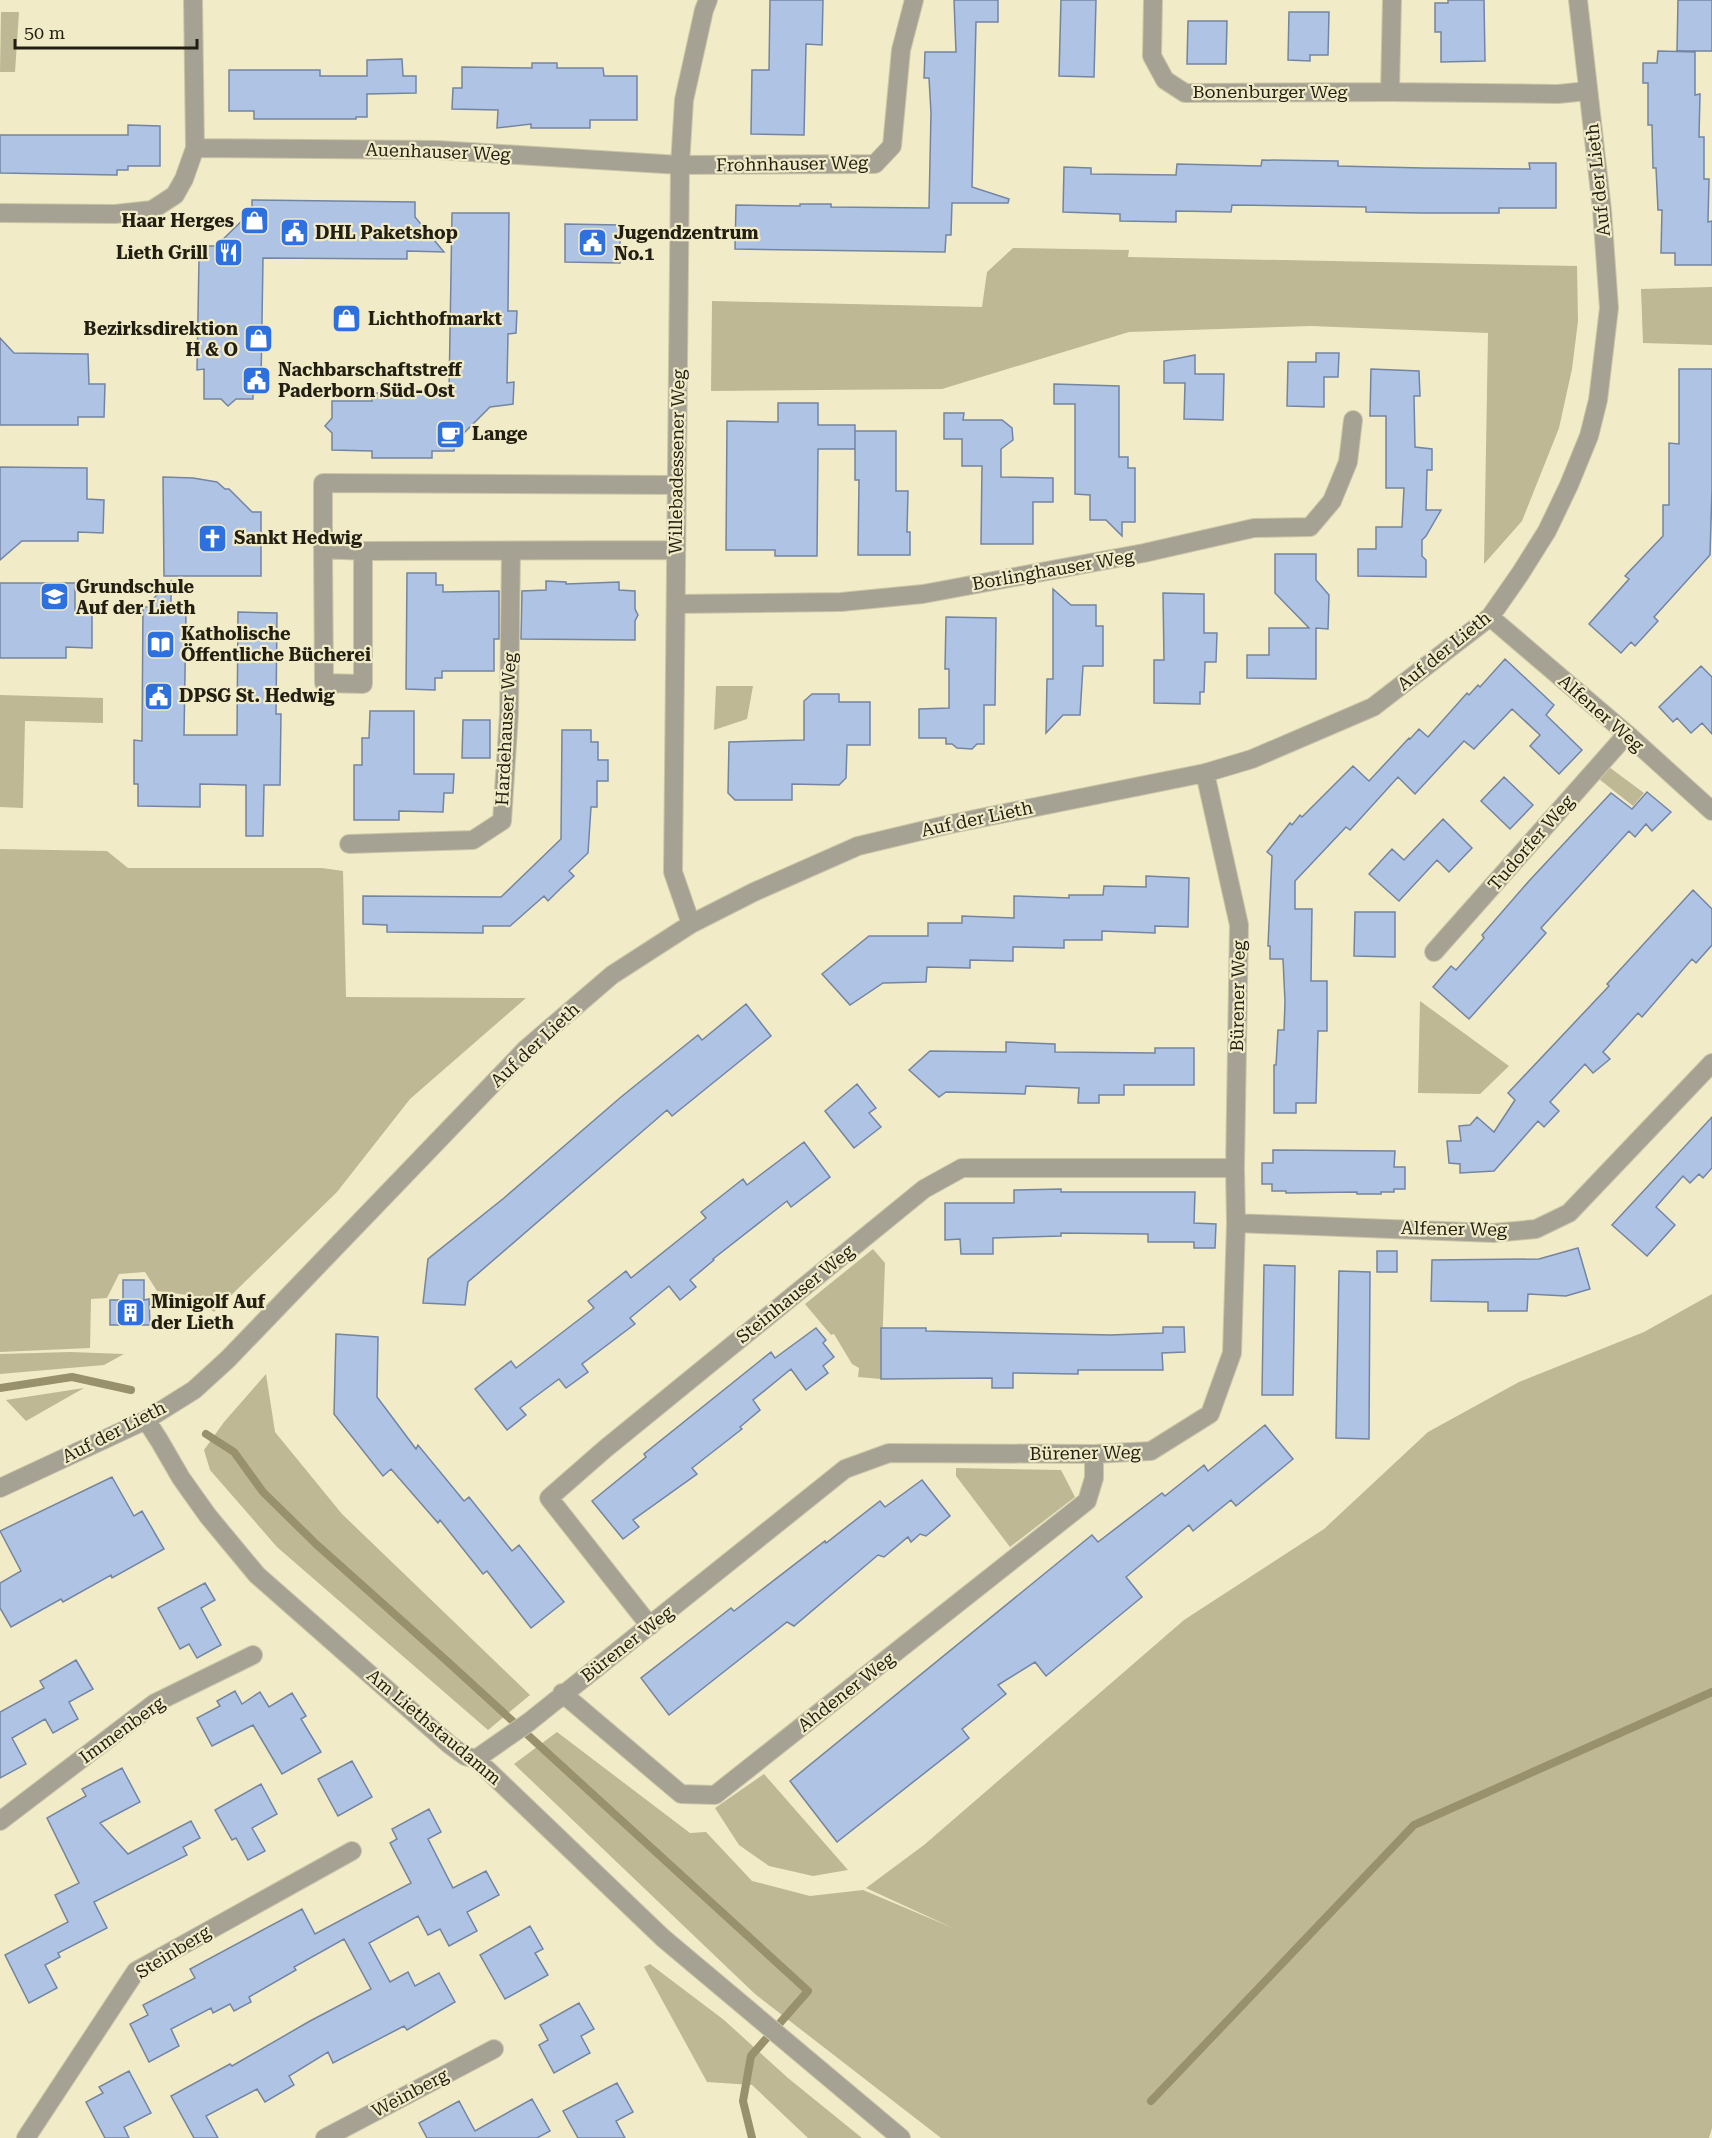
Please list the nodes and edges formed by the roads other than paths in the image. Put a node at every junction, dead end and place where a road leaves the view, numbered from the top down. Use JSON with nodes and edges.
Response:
{"nodes":[{"id":1,"x":193,"y":0,"type":"edge"},
{"id":2,"x":708,"y":0,"type":"edge"},
{"id":3,"x":914,"y":0,"type":"edge"},
{"id":4,"x":1153,"y":0,"type":"edge"},
{"id":5,"x":1392,"y":0,"type":"edge"},
{"id":6,"x":1578,"y":0,"type":"edge"},
{"id":7,"x":1588,"y":91,"type":"junction"},
{"id":8,"x":1390,"y":92,"type":"junction"},
{"id":9,"x":195,"y":148,"type":"junction"},
{"id":10,"x":680,"y":165,"type":"junction"},
{"id":11,"x":0,"y":213,"type":"edge"},
{"id":12,"x":1353,"y":420,"type":"dead end"},
{"id":13,"x":676,"y":485,"type":"junction"},
{"id":14,"x":323,"y":549,"type":"junction"},
{"id":15,"x":512,"y":550,"type":"junction"},
{"id":16,"x":675,"y":550,"type":"junction"},
{"id":17,"x":363,"y":551,"type":"junction"},
{"id":18,"x":676,"y":604,"type":"junction"},
{"id":19,"x":1490,"y":616,"type":"junction"},
{"id":20,"x":1627,"y":734,"type":"junction"},
{"id":21,"x":1205,"y":773,"type":"junction"},
{"id":22,"x":1712,"y":810,"type":"edge"},
{"id":23,"x":349,"y":844,"type":"dead end"},
{"id":24,"x":692,"y":924,"type":"junction"},
{"id":25,"x":1434,"y":952,"type":"dead end"},
{"id":26,"x":1712,"y":1063,"type":"edge"},
{"id":27,"x":1235,"y":1168,"type":"junction"},
{"id":28,"x":1236,"y":1223,"type":"junction"},
{"id":29,"x":146,"y":1420,"type":"junction"},
{"id":30,"x":1094,"y":1454,"type":"junction"},
{"id":31,"x":0,"y":1488,"type":"edge"},
{"id":32,"x":650,"y":1626,"type":"junction"},
{"id":33,"x":253,"y":1655,"type":"dead end"},
{"id":34,"x":562,"y":1694,"type":"junction"},
{"id":35,"x":476,"y":1760,"type":"junction"},
{"id":36,"x":0,"y":1821,"type":"edge"},
{"id":37,"x":352,"y":1851,"type":"dead end"},
{"id":38,"x":494,"y":2049,"type":"dead end"},
{"id":39,"x":35,"y":2135,"type":"edge"},
{"id":40,"x":325,"y":2138,"type":"edge"},
{"id":41,"x":901,"y":2138,"type":"edge"}],
"edges":[{"from":1,"to":9,"type":"street"},
{"from":2,"to":10,"type":"street","name":"Willebadessener Weg"},
{"from":3,"to":10,"type":"street","name":"Frohnhauser Weg"},
{"from":4,"to":8,"type":"street","name":"Bonenburger Weg"},
{"from":5,"to":8,"type":"street"},
{"from":6,"to":7,"type":"street","name":"Auf der Lieth"},
{"from":7,"to":8,"type":"street","name":"Bonenburger Weg"},
{"from":7,"to":19,"type":"street","name":"Auf der Lieth"},
{"from":9,"to":10,"type":"street","name":"Auenhauser Weg"},
{"from":9,"to":11,"type":"street"},
{"from":10,"to":13,"type":"street","name":"Willebadessener Weg"},
{"from":12,"to":18,"type":"street","name":"Borlinghauser Weg"},
{"from":13,"to":14,"type":"street"},
{"from":13,"to":16,"type":"street","name":"Willebadessener Weg"},
{"from":14,"to":17,"type":"street"},
{"from":14,"to":17,"type":"street"},
{"from":15,"to":16,"type":"street"},
{"from":15,"to":17,"type":"street"},
{"from":15,"to":23,"type":"street","name":"Hardehauser Weg"},
{"from":16,"to":18,"type":"street","name":"Willebadessener Weg"},
{"from":18,"to":24,"type":"street","name":"Willebadessener Weg"},
{"from":19,"to":20,"type":"street","name":"Alfener Weg"},
{"from":19,"to":21,"type":"street","name":"Auf der Lieth"},
{"from":20,"to":22,"type":"street","name":"Alfener Weg"},
{"from":20,"to":25,"type":"street","name":"Tudorfer Weg"},
{"from":21,"to":24,"type":"street","name":"Auf der Lieth"},
{"from":21,"to":27,"type":"street","name":"Bürener Weg"},
{"from":24,"to":29,"type":"street","name":"Auf der Lieth"},
{"from":26,"to":28,"type":"street","name":"Alfener Weg"},
{"from":27,"to":28,"type":"street","name":"Bürener Weg"},
{"from":27,"to":32,"type":"street","name":"Steinhauser Weg"},
{"from":28,"to":30,"type":"street","name":"Bürener Weg"},
{"from":29,"to":31,"type":"street","name":"Auf der Lieth"},
{"from":29,"to":35,"type":"street","name":"Am Liethstaudamm"},
{"from":30,"to":32,"type":"street","name":"Bürener Weg"},
{"from":30,"to":34,"type":"street","name":"Ahdener Weg"},
{"from":32,"to":34,"type":"street","name":"Bürener Weg"},
{"from":33,"to":36,"type":"street","name":"Immenberg"},
{"from":34,"to":35,"type":"street","name":"Bürener Weg"},
{"from":35,"to":41,"type":"street","name":"Am Liethstaudamm"},
{"from":37,"to":39,"type":"street","name":"Steinberg"},
{"from":38,"to":40,"type":"street","name":"Weinberg"}]}
